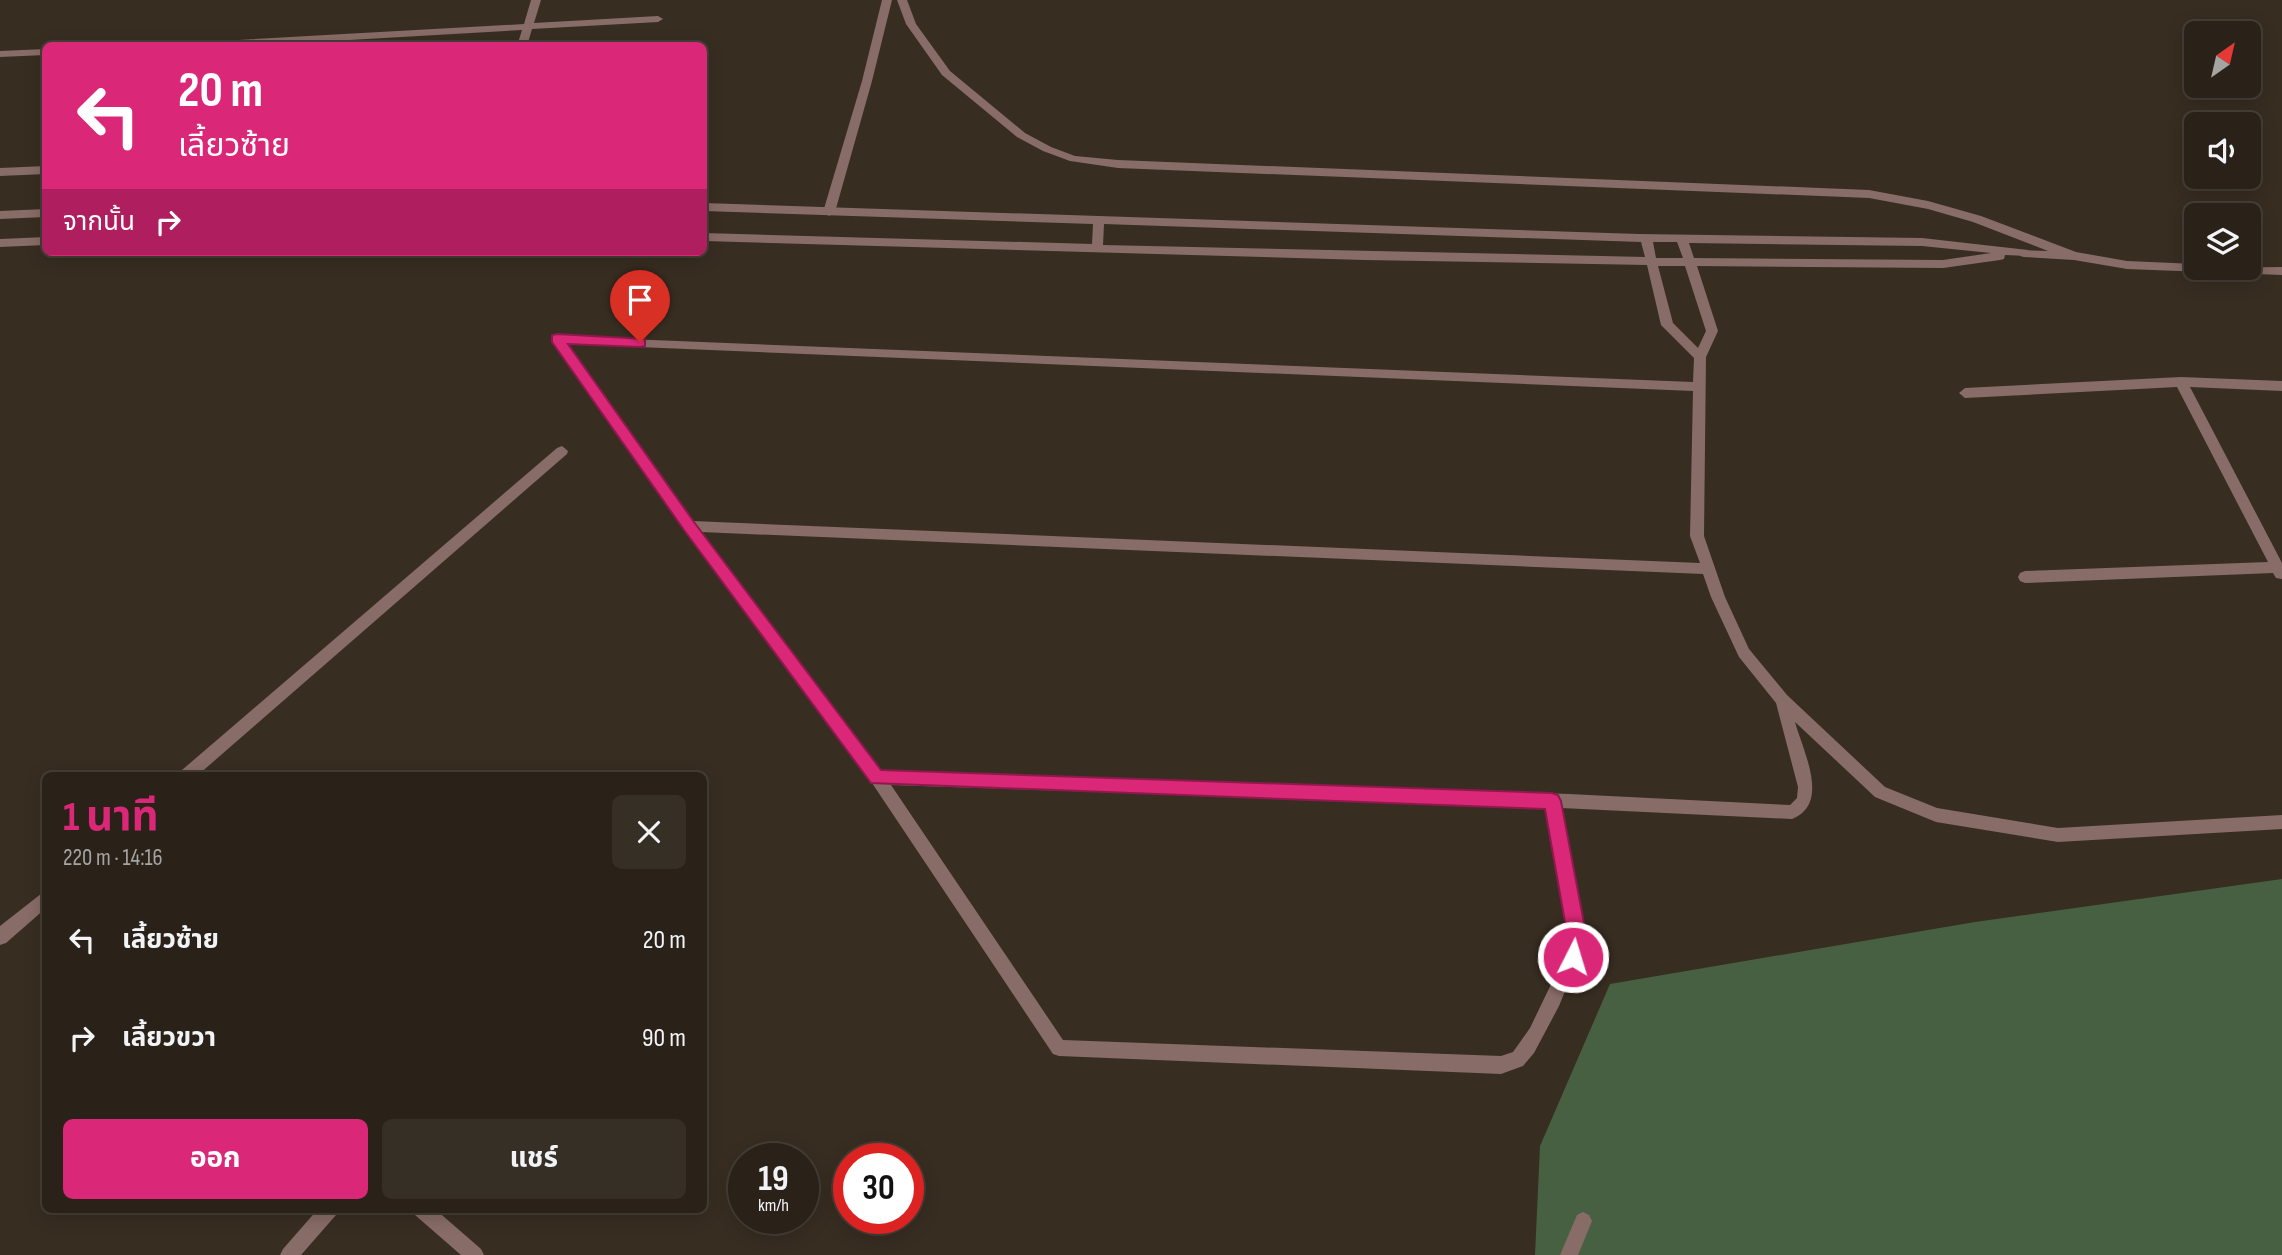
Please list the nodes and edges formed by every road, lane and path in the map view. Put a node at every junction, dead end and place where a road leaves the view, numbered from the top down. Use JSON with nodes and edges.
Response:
{"nodes":[{"id":1,"x":536,"y":0,"type":"edge"},
{"id":2,"x":887,"y":0,"type":"edge"},
{"id":3,"x":902,"y":0,"type":"edge"},
{"id":4,"x":658,"y":19,"type":"dead end"},
{"id":5,"x":527,"y":26,"type":"junction"},
{"id":6,"x":253,"y":42,"type":"edge"},
{"id":7,"x":523,"y":42,"type":"edge"},
{"id":8,"x":42,"y":52,"type":"edge"},
{"id":9,"x":0,"y":54,"type":"edge"},
{"id":10,"x":42,"y":170,"type":"edge"},
{"id":11,"x":0,"y":172,"type":"edge"},
{"id":12,"x":707,"y":208,"type":"edge"},
{"id":13,"x":829,"y":212,"type":"junction"},
{"id":14,"x":42,"y":213,"type":"edge"},
{"id":15,"x":0,"y":215,"type":"edge"},
{"id":16,"x":1099,"y":220,"type":"junction"},
{"id":17,"x":707,"y":237,"type":"edge"},
{"id":18,"x":1646,"y":238,"type":"junction"},
{"id":19,"x":1682,"y":239,"type":"junction"},
{"id":20,"x":42,"y":241,"type":"edge"},
{"id":21,"x":0,"y":243,"type":"edge"},
{"id":22,"x":1097,"y":248,"type":"junction"},
{"id":23,"x":2024,"y":253,"type":"junction"},
{"id":24,"x":2074,"y":256,"type":"junction"},
{"id":25,"x":1652,"y":262,"type":"junction"},
{"id":26,"x":1690,"y":262,"type":"junction"},
{"id":27,"x":2282,"y":271,"type":"edge"},
{"id":28,"x":1700,"y":357,"type":"junction"},
{"id":29,"x":2181,"y":382,"type":"junction"},
{"id":30,"x":2282,"y":386,"type":"edge"},
{"id":31,"x":1700,"y":387,"type":"junction"},
{"id":32,"x":1965,"y":393,"type":"dead end"},
{"id":33,"x":562,"y":451,"type":"dead end"},
{"id":34,"x":689,"y":526,"type":"junction"},
{"id":35,"x":1709,"y":569,"type":"junction"},
{"id":36,"x":2280,"y":571,"type":"edge"},
{"id":37,"x":2025,"y":578,"type":"dead end"},
{"id":38,"x":1783,"y":699,"type":"junction"},
{"id":39,"x":190,"y":772,"type":"edge"},
{"id":40,"x":877,"y":778,"type":"junction"},
{"id":41,"x":1552,"y":801,"type":"junction"},
{"id":42,"x":2282,"y":822,"type":"edge"},
{"id":43,"x":42,"y":900,"type":"edge"},
{"id":44,"x":0,"y":937,"type":"edge"},
{"id":45,"x":326,"y":1213,"type":"edge"},
{"id":46,"x":426,"y":1213,"type":"edge"},
{"id":47,"x":1583,"y":1221,"type":"dead end"},
{"id":48,"x":289,"y":1255,"type":"edge"},
{"id":49,"x":475,"y":1255,"type":"edge"},
{"id":50,"x":1569,"y":1255,"type":"edge"}],
"edges":[{"from":1,"to":5,"type":"street"},
{"from":2,"to":13,"type":"street"},
{"from":3,"to":24,"type":"street"},
{"from":4,"to":5,"type":"street"},
{"from":5,"to":6,"type":"street"},
{"from":5,"to":7,"type":"street"},
{"from":8,"to":9,"type":"street"},
{"from":10,"to":11,"type":"street"},
{"from":12,"to":13,"type":"street"},
{"from":13,"to":16,"type":"street"},
{"from":14,"to":15,"type":"street"},
{"from":16,"to":18,"type":"street"},
{"from":16,"to":22,"type":"street"},
{"from":17,"to":22,"type":"street"},
{"from":18,"to":19,"type":"street"},
{"from":18,"to":25,"type":"street"},
{"from":19,"to":23,"type":"street"},
{"from":19,"to":26,"type":"street"},
{"from":20,"to":21,"type":"street"},
{"from":22,"to":25,"type":"street"},
{"from":23,"to":24,"type":"street"},
{"from":23,"to":26,"type":"street"},
{"from":24,"to":27,"type":"street"},
{"from":25,"to":26,"type":"street"},
{"from":25,"to":28,"type":"street"},
{"from":26,"to":28,"type":"street"},
{"from":28,"to":31,"type":"street"},
{"from":29,"to":30,"type":"street"},
{"from":29,"to":32,"type":"street"},
{"from":29,"to":36,"type":"street"},
{"from":31,"to":34,"type":"street"},
{"from":31,"to":35,"type":"street"},
{"from":33,"to":39,"type":"street"},
{"from":34,"to":35,"type":"street"},
{"from":34,"to":40,"type":"street"},
{"from":35,"to":38,"type":"street"},
{"from":36,"to":37,"type":"street"},
{"from":38,"to":41,"type":"street"},
{"from":38,"to":42,"type":"street"},
{"from":40,"to":41,"type":"street"},
{"from":40,"to":41,"type":"street"},
{"from":43,"to":44,"type":"street"},
{"from":45,"to":48,"type":"street"},
{"from":46,"to":49,"type":"street"},
{"from":47,"to":50,"type":"street"}]}
